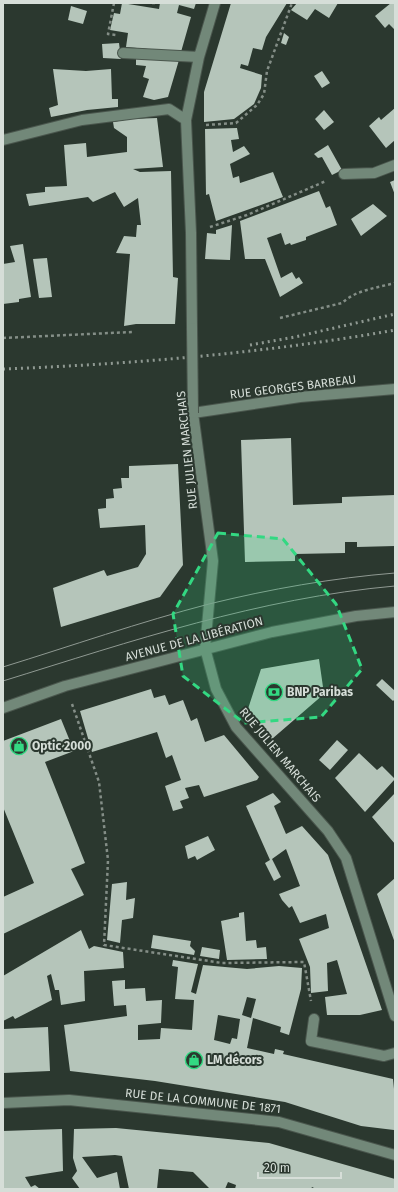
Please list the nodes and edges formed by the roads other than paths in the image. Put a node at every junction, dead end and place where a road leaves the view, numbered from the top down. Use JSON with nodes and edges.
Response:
{"nodes":[{"id":1,"x":215,"y":3,"type":"edge"},
{"id":2,"x":123,"y":52,"type":"road end"},
{"id":3,"x":199,"y":57,"type":"junction"},
{"id":4,"x":186,"y":120,"type":"junction"},
{"id":5,"x":3,"y":140,"type":"edge"},
{"id":6,"x":395,"y":165,"type":"edge"},
{"id":7,"x":344,"y":174,"type":"road end"},
{"id":8,"x":395,"y":389,"type":"edge"},
{"id":9,"x":193,"y":413,"type":"junction"},
{"id":10,"x":395,"y":612,"type":"edge"},
{"id":11,"x":205,"y":648,"type":"junction"},
{"id":12,"x":3,"y":708,"type":"edge"},
{"id":13,"x":395,"y":1016,"type":"edge"},
{"id":14,"x":314,"y":1019,"type":"road end"},
{"id":15,"x":395,"y":1053,"type":"edge"},
{"id":16,"x":3,"y":1103,"type":"edge"},
{"id":17,"x":395,"y":1155,"type":"edge"}],
"edges":[{"from":1,"to":3,"type":"street","name":"RUE JULIEN MARCHAIS"},
{"from":2,"to":3,"type":"street"},
{"from":3,"to":4,"type":"street","name":"RUE JULIEN MARCHAIS"},
{"from":4,"to":5,"type":"street"},
{"from":4,"to":9,"type":"street","name":"RUE JULIEN MARCHAIS","bridge":true},
{"from":6,"to":7,"type":"street"},
{"from":8,"to":9,"type":"street","name":"RUE GEORGES BARBEAU"},
{"from":9,"to":11,"type":"street","name":"RUE JULIEN MARCHAIS"},
{"from":10,"to":11,"type":"street","name":"AVENUE DE LA LIBÉRATION"},
{"from":11,"to":12,"type":"street","name":"AVENUE DE LA LIBÉRATION"},
{"from":11,"to":13,"type":"street","name":"RUE JULIEN MARCHAIS"},
{"from":14,"to":15,"type":"street"},
{"from":16,"to":17,"type":"street","name":"RUE DE LA COMMUNE DE 1871"}]}
